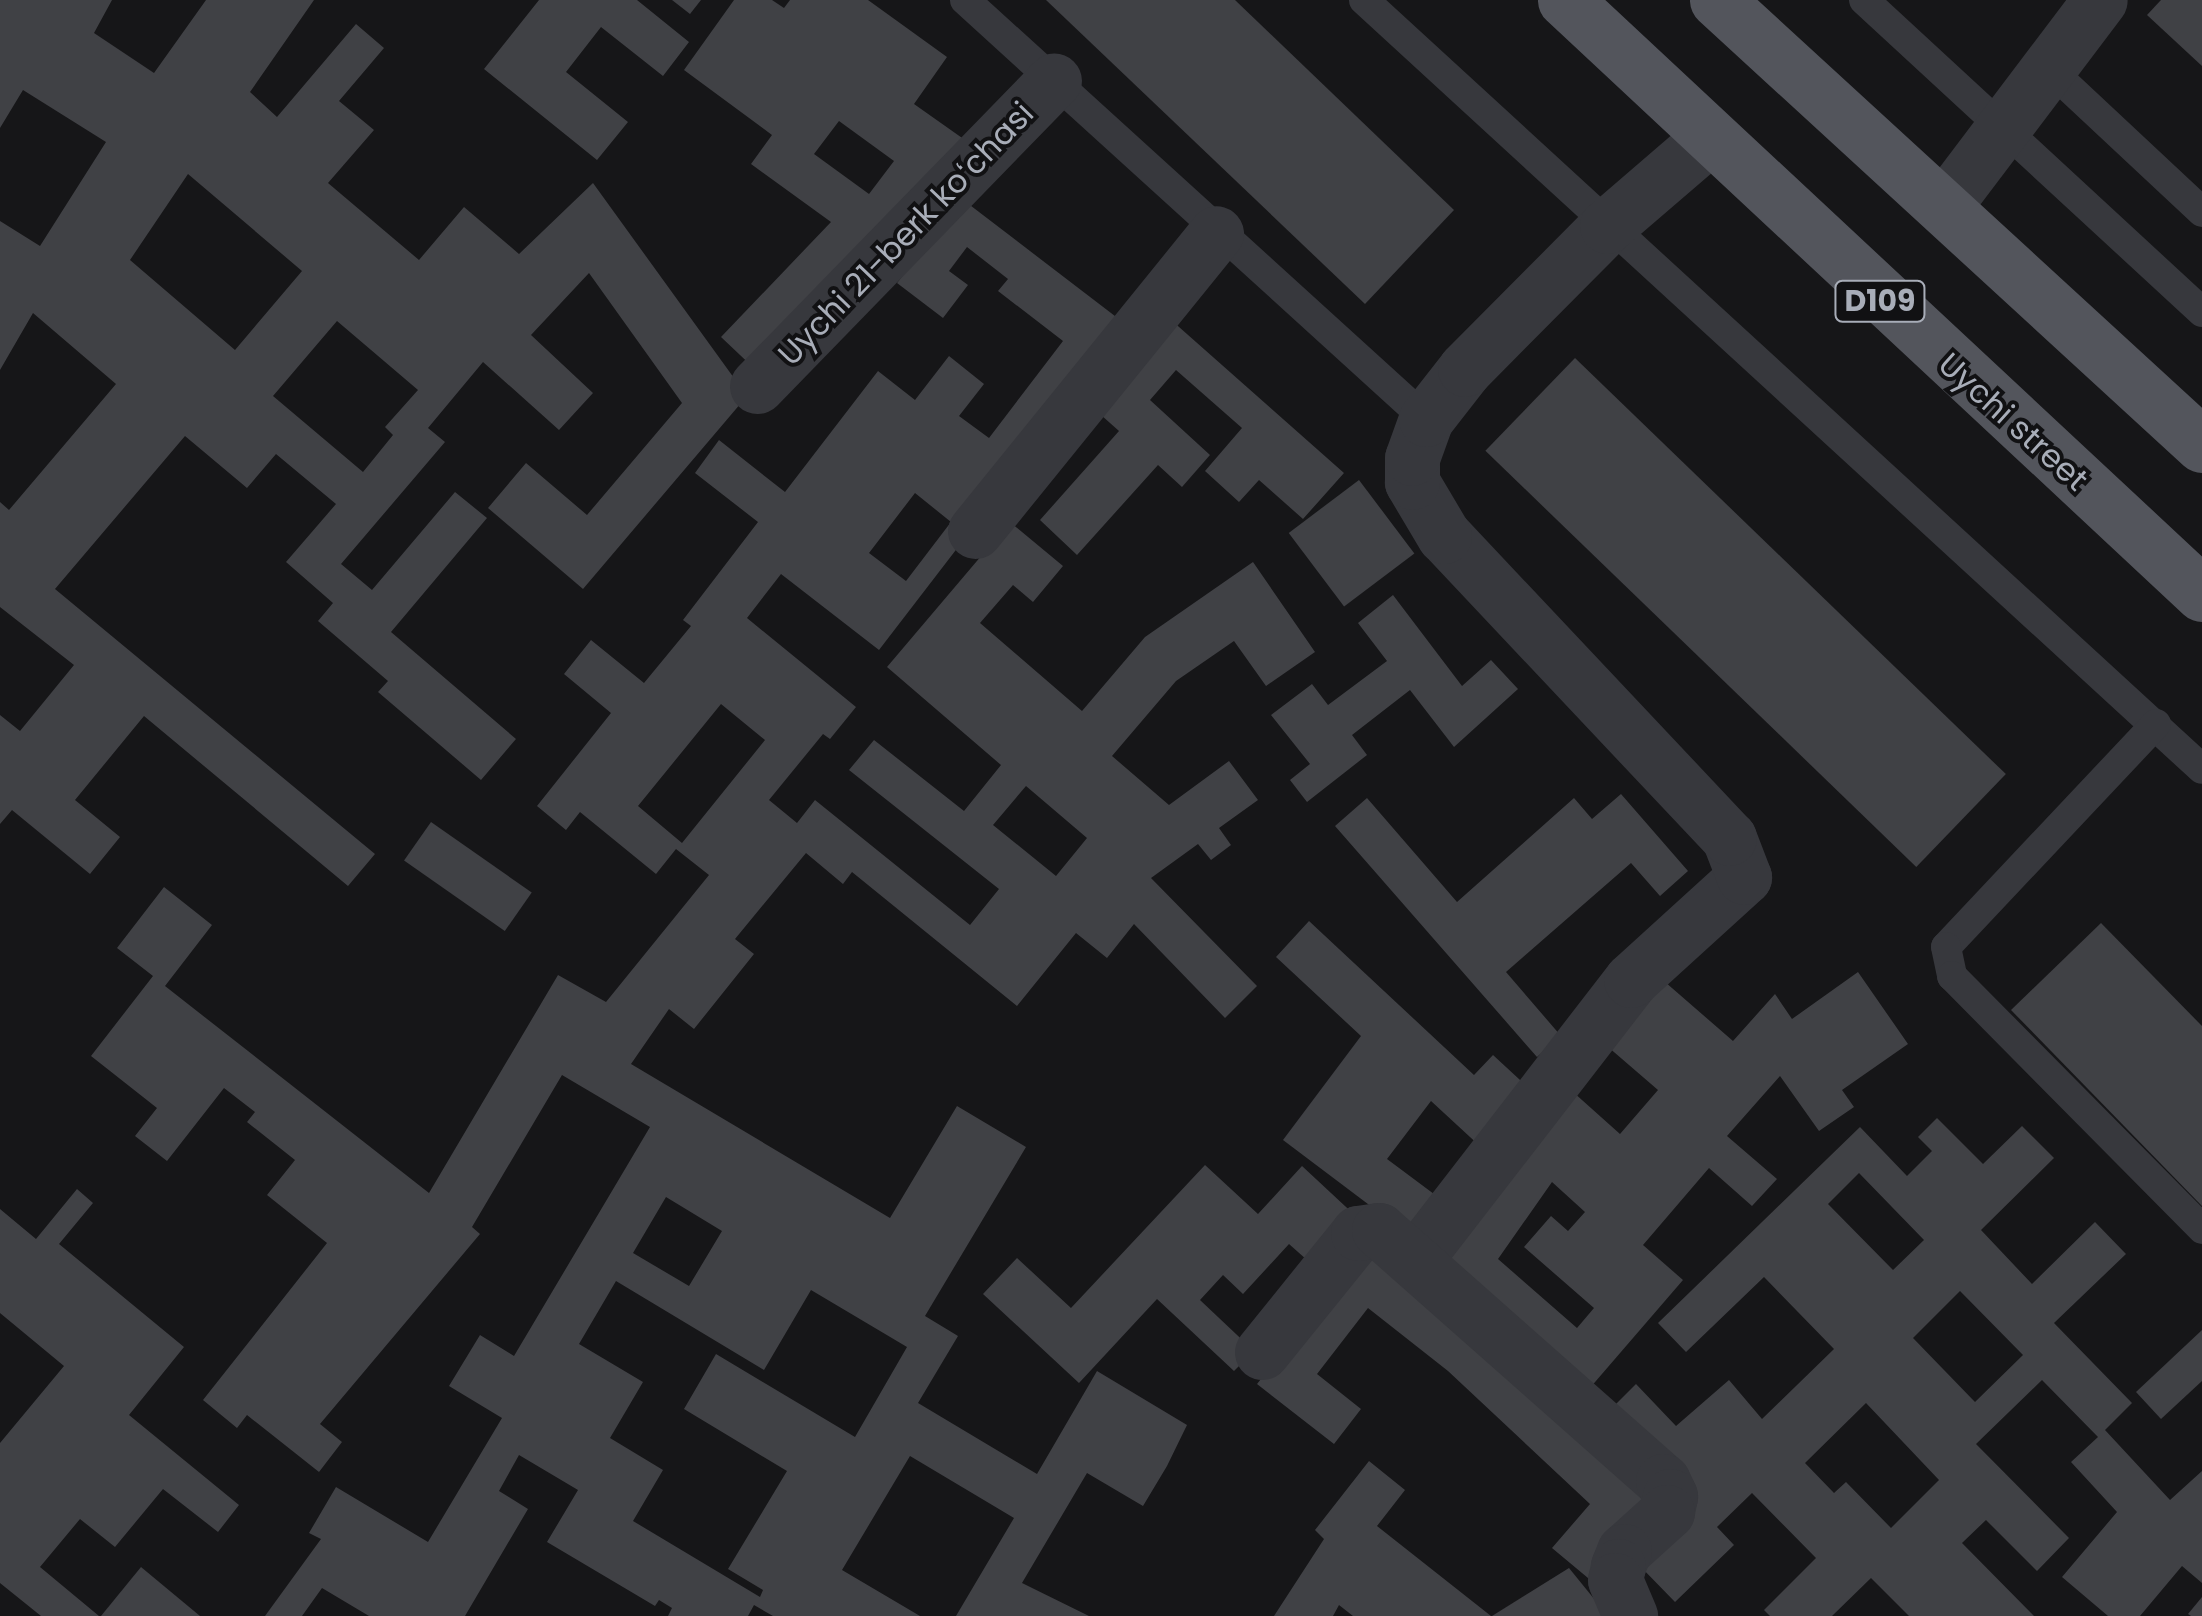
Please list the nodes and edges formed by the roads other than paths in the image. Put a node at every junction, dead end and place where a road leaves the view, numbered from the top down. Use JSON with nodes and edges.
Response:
{"nodes":[{"id":1,"x":965,"y":0,"type":"edge"},
{"id":2,"x":1364,"y":0,"type":"edge"},
{"id":3,"x":1564,"y":0,"type":"edge"},
{"id":4,"x":1718,"y":0,"type":"edge"},
{"id":5,"x":1864,"y":0,"type":"edge"},
{"id":6,"x":2100,"y":0,"type":"edge"},
{"id":7,"x":2045,"y":66,"type":"junction"},
{"id":8,"x":1054,"y":81,"type":"junction"},
{"id":9,"x":2000,"y":128,"type":"junction"},
{"id":10,"x":1707,"y":140,"type":"junction"},
{"id":11,"x":1944,"y":206,"type":"junction"},
{"id":12,"x":2202,"y":212,"type":"edge"},
{"id":13,"x":1607,"y":226,"type":"junction"},
{"id":14,"x":1216,"y":233,"type":"junction"},
{"id":15,"x":2202,"y":312,"type":"edge"},
{"id":16,"x":757,"y":386,"type":"dead end"},
{"id":17,"x":1426,"y":419,"type":"junction"},
{"id":18,"x":2202,"y":445,"type":"edge"},
{"id":19,"x":975,"y":531,"type":"dead end"},
{"id":20,"x":2202,"y":594,"type":"edge"},
{"id":21,"x":2156,"y":724,"type":"junction"},
{"id":22,"x":2202,"y":769,"type":"edge"},
{"id":23,"x":2202,"y":1229,"type":"edge"},
{"id":24,"x":1417,"y":1257,"type":"junction"},
{"id":25,"x":1262,"y":1352,"type":"dead end"},
{"id":26,"x":1630,"y":1616,"type":"edge"}],
"edges":[{"from":1,"to":8,"type":"lane"},
{"from":2,"to":13,"type":"lane"},
{"from":3,"to":10,"type":"main road","name":"Uychi street","number":"D109"},
{"from":4,"to":11,"type":"main road"},
{"from":5,"to":9,"type":"lane"},
{"from":6,"to":7,"type":"street"},
{"from":7,"to":9,"type":"street"},
{"from":7,"to":12,"type":"lane"},
{"from":8,"to":14,"type":"lane"},
{"from":8,"to":16,"type":"street","name":"Uychi 21-berk koʻchasi"},
{"from":9,"to":11,"type":"street"},
{"from":9,"to":15,"type":"lane"},
{"from":10,"to":13,"type":"street"},
{"from":10,"to":20,"type":"main road","name":"Uychi street","number":"D109"},
{"from":11,"to":18,"type":"main road"},
{"from":13,"to":17,"type":"street"},
{"from":13,"to":21,"type":"lane"},
{"from":14,"to":17,"type":"lane"},
{"from":14,"to":19,"type":"street"},
{"from":17,"to":24,"type":"street"},
{"from":21,"to":22,"type":"lane"},
{"from":21,"to":23,"type":"lane"},
{"from":24,"to":25,"type":"street"},
{"from":24,"to":26,"type":"street"}]}
